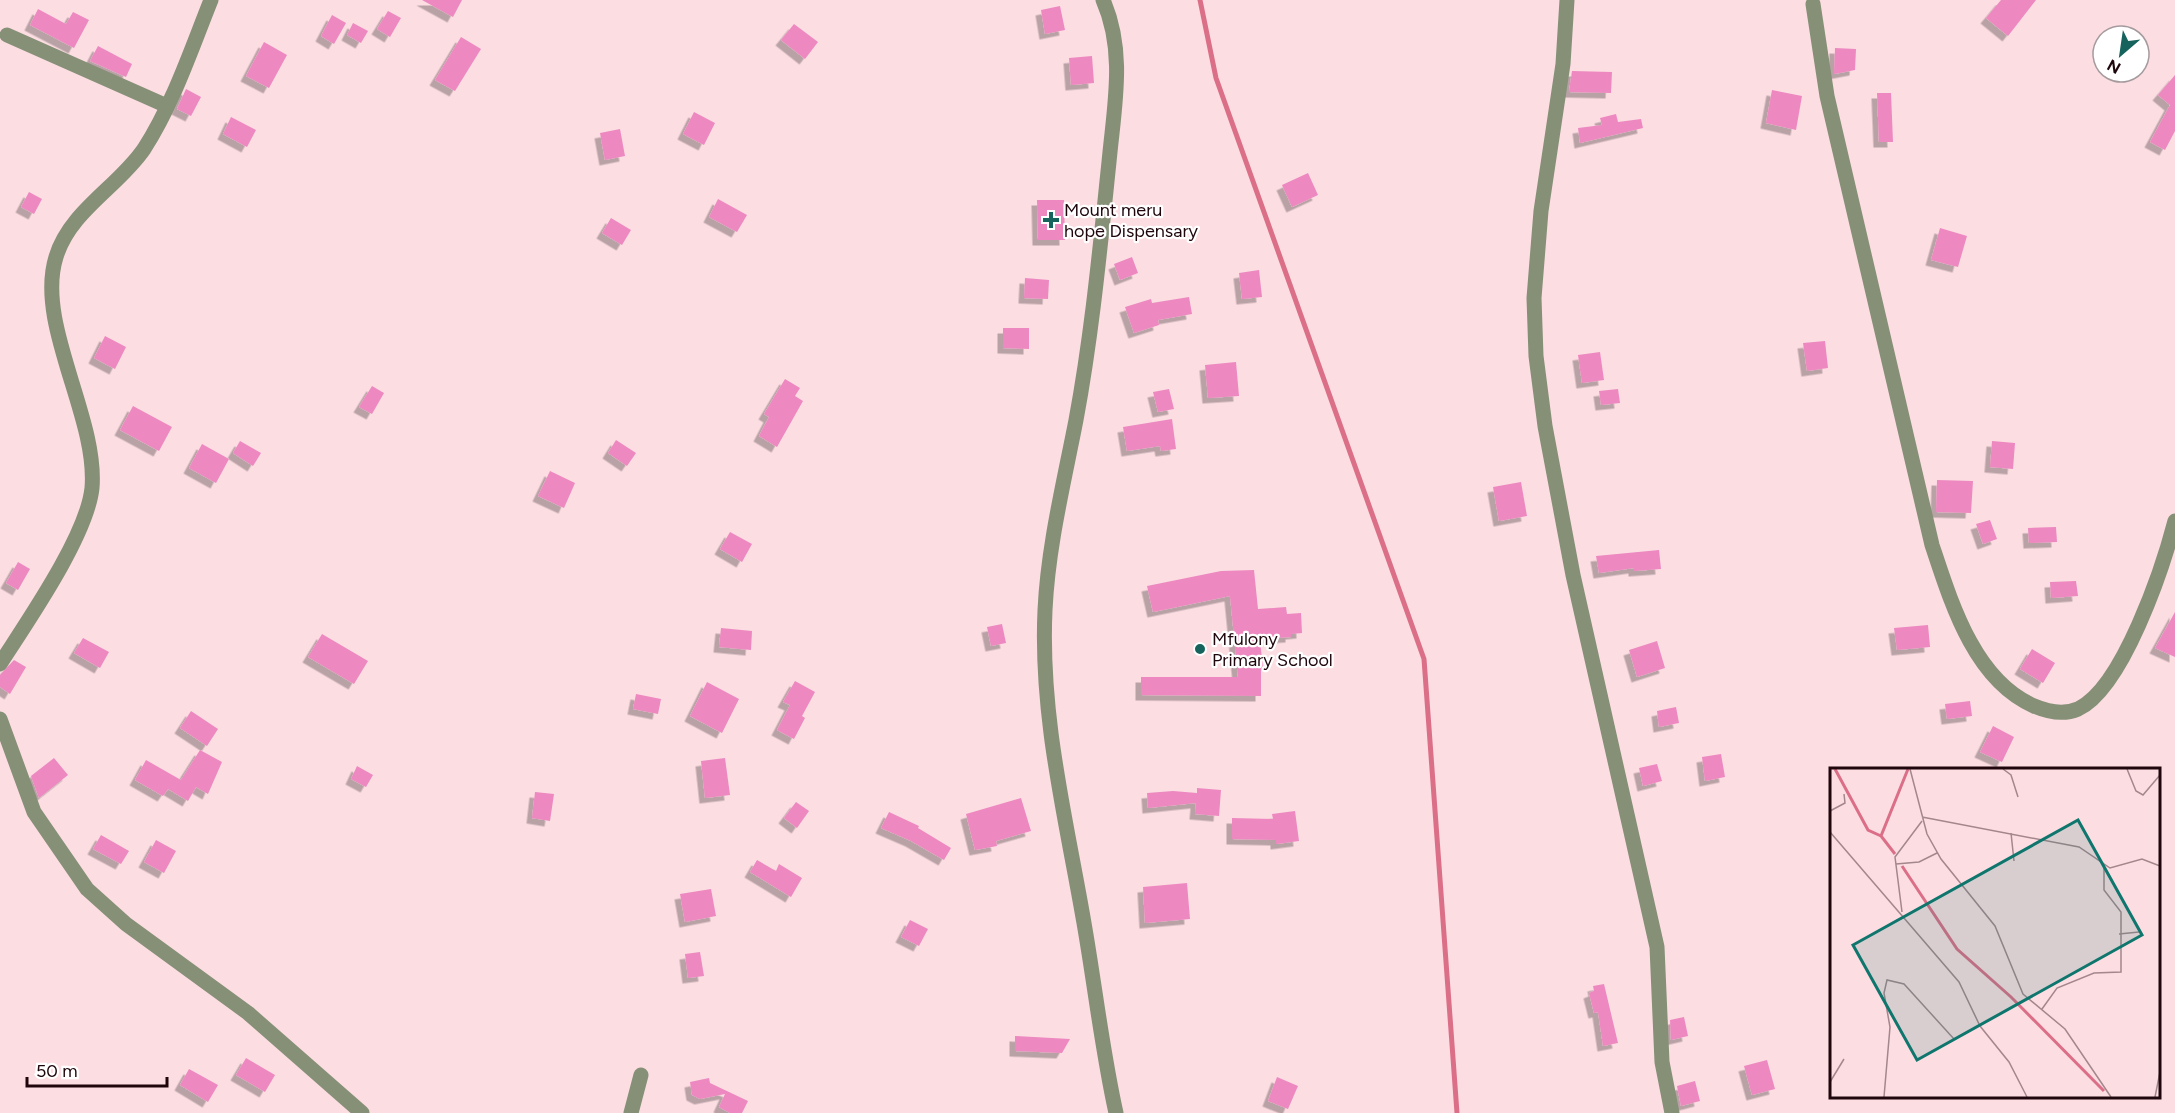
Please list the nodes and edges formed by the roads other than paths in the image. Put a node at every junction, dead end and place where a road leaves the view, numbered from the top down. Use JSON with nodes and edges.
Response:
{"nodes":[{"id":1,"x":211,"y":0,"type":"edge"},
{"id":2,"x":1103,"y":0,"type":"edge"},
{"id":3,"x":1567,"y":0,"type":"edge"},
{"id":4,"x":1813,"y":4,"type":"dead end"},
{"id":5,"x":7,"y":35,"type":"dead end"},
{"id":6,"x":167,"y":106,"type":"junction"},
{"id":7,"x":2175,"y":521,"type":"edge"},
{"id":8,"x":0,"y":664,"type":"edge"},
{"id":9,"x":0,"y":719,"type":"edge"},
{"id":10,"x":641,"y":1075,"type":"dead end"},
{"id":11,"x":362,"y":1113,"type":"edge"},
{"id":12,"x":631,"y":1113,"type":"edge"},
{"id":13,"x":1116,"y":1113,"type":"edge"},
{"id":14,"x":1672,"y":1113,"type":"edge"}],
"edges":[{"from":1,"to":6,"type":"street"},
{"from":2,"to":13,"type":"street"},
{"from":3,"to":14,"type":"street"},
{"from":4,"to":7,"type":"street"},
{"from":5,"to":6,"type":"street"},
{"from":6,"to":8,"type":"street"},
{"from":9,"to":11,"type":"street"},
{"from":10,"to":12,"type":"street"}]}
